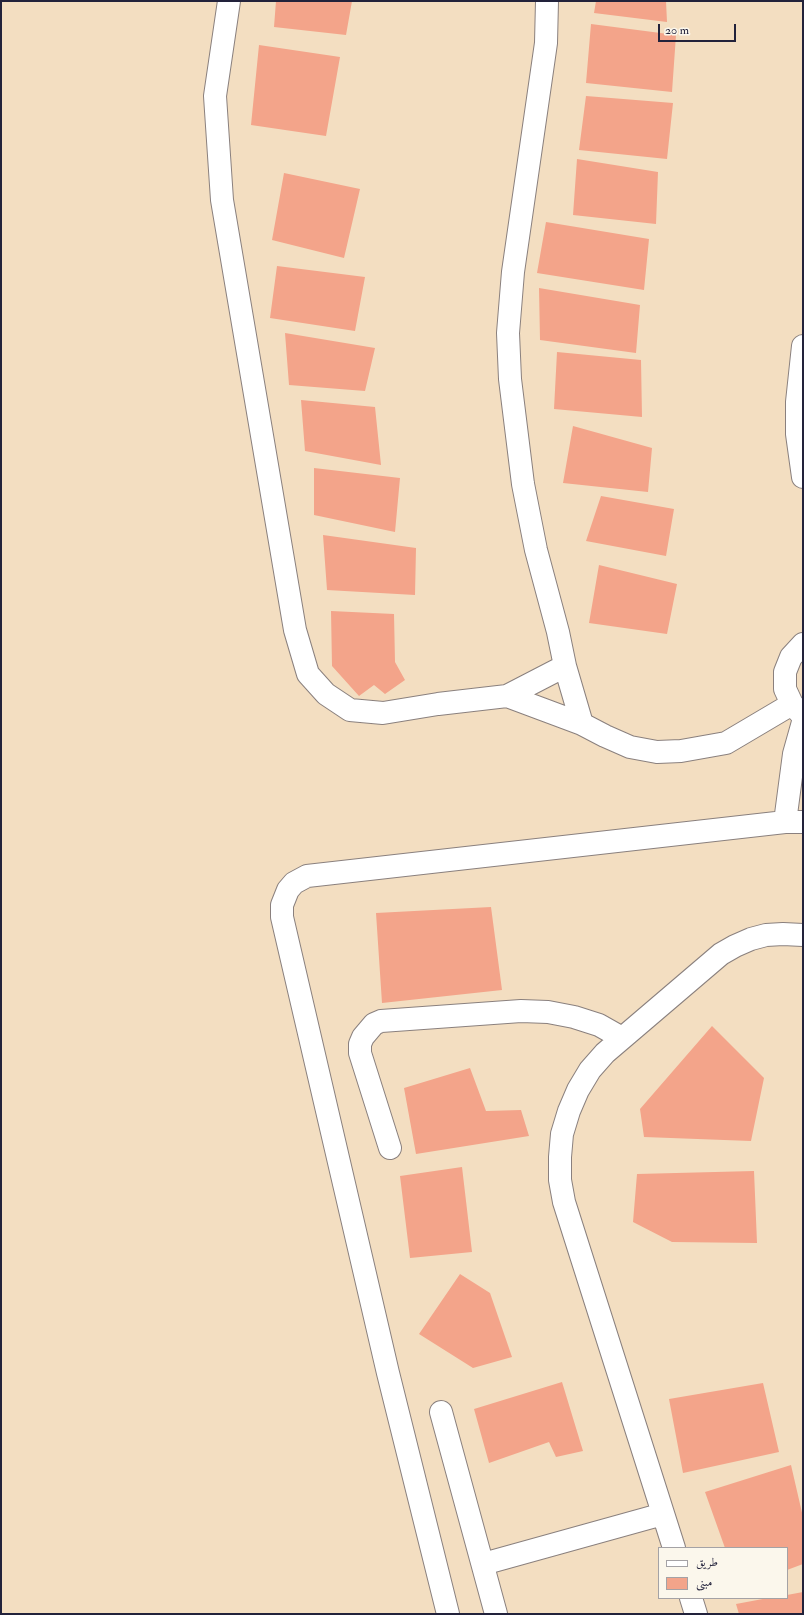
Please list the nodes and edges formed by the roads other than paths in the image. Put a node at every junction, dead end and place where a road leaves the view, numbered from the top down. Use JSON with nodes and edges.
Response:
{"nodes":[{"id":1,"x":229,"y":1,"type":"edge"},
{"id":2,"x":547,"y":1,"type":"edge"},
{"id":3,"x":803,"y":346,"type":"edge"},
{"id":4,"x":803,"y":477,"type":"edge"},
{"id":5,"x":803,"y":644,"type":"edge"},
{"id":6,"x":565,"y":666,"type":"junction"},
{"id":7,"x":507,"y":696,"type":"junction"},
{"id":8,"x":799,"y":714,"type":"edge"},
{"id":9,"x":582,"y":724,"type":"junction"},
{"id":10,"x":794,"y":822,"type":"edge"},
{"id":11,"x":803,"y":935,"type":"edge"},
{"id":12,"x":622,"y":1038,"type":"junction"},
{"id":13,"x":390,"y":1148,"type":"dead end"},
{"id":14,"x":441,"y":1412,"type":"dead end"},
{"id":15,"x":663,"y":1514,"type":"junction"},
{"id":16,"x":674,"y":1547,"type":"edge"},
{"id":17,"x":483,"y":1564,"type":"junction"},
{"id":18,"x":691,"y":1599,"type":"edge"},
{"id":19,"x":448,"y":1614,"type":"edge"},
{"id":20,"x":496,"y":1614,"type":"edge"},
{"id":21,"x":696,"y":1614,"type":"edge"}],
"edges":[{"from":1,"to":7,"type":"street"},
{"from":2,"to":6,"type":"street"},
{"from":3,"to":4,"type":"street"},
{"from":5,"to":8,"type":"street"},
{"from":6,"to":7,"type":"street"},
{"from":6,"to":9,"type":"street"},
{"from":7,"to":9,"type":"street"},
{"from":8,"to":9,"type":"street"},
{"from":8,"to":10,"type":"street"},
{"from":10,"to":19,"type":"street"},
{"from":11,"to":12,"type":"street"},
{"from":12,"to":13,"type":"street"},
{"from":12,"to":15,"type":"street"},
{"from":14,"to":17,"type":"street"},
{"from":15,"to":16,"type":"street"},
{"from":15,"to":17,"type":"street"},
{"from":17,"to":20,"type":"street"},
{"from":18,"to":21,"type":"street"}]}
